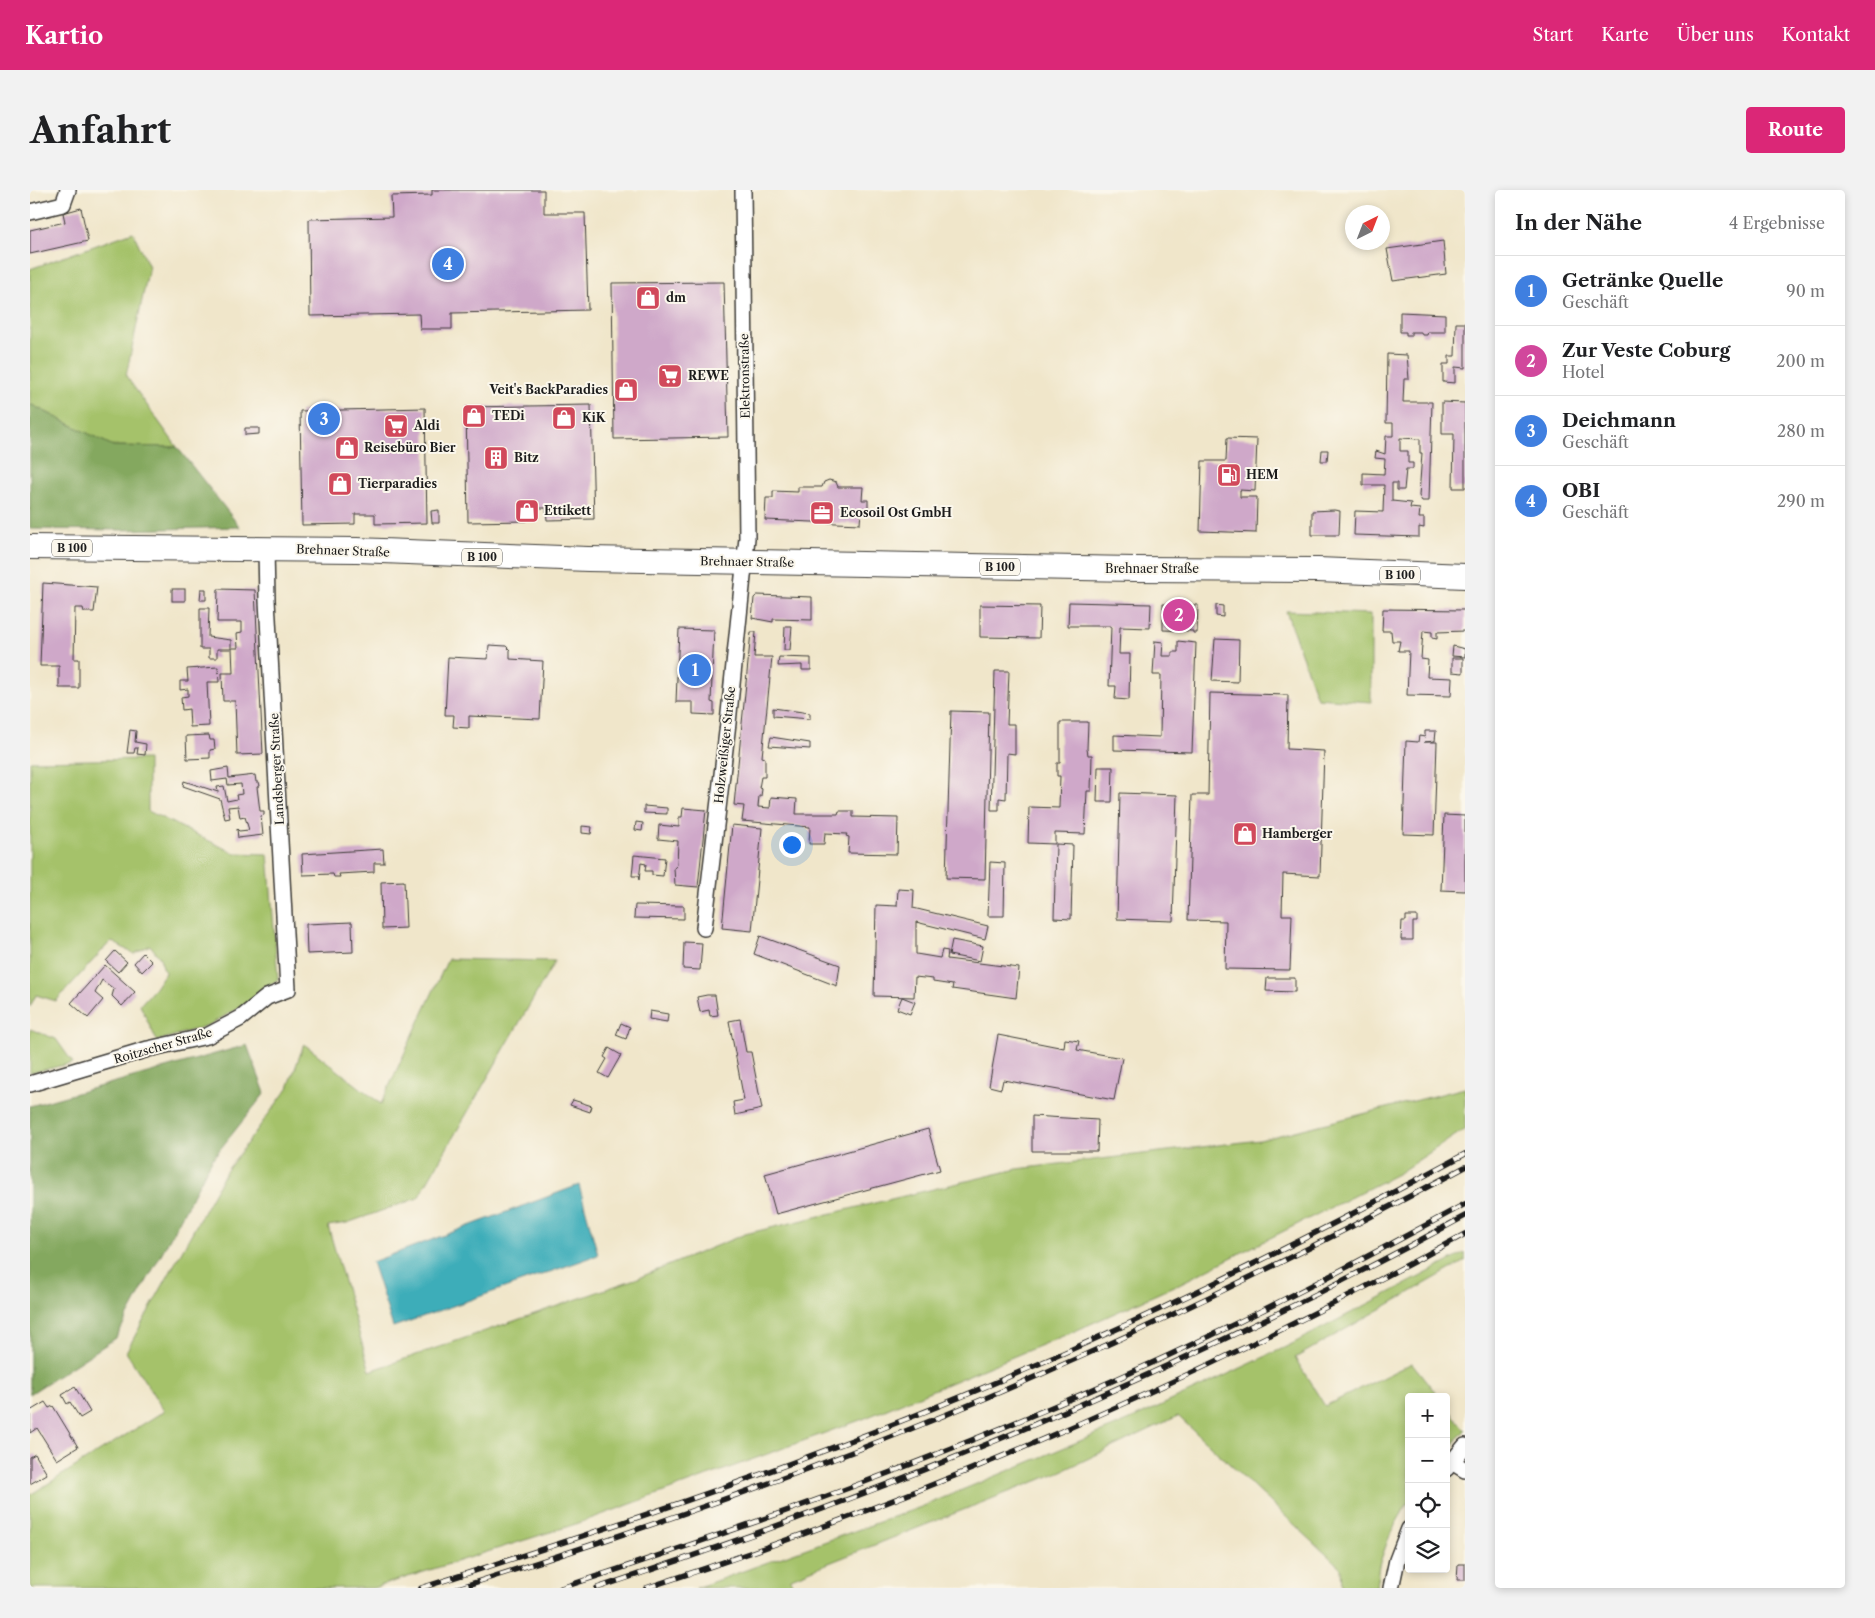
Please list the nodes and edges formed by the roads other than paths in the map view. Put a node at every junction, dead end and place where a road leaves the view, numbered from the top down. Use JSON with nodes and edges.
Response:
{"nodes":[{"id":1,"x":742,"y":190,"type":"edge"},
{"id":2,"x":65,"y":197,"type":"edge"},
{"id":3,"x":30,"y":212,"type":"edge"},
{"id":4,"x":30,"y":547,"type":"edge"},
{"id":5,"x":266,"y":548,"type":"junction"},
{"id":6,"x":743,"y":562,"type":"junction"},
{"id":7,"x":1465,"y":576,"type":"edge"},
{"id":8,"x":704,"y":928,"type":"dead end"},
{"id":9,"x":288,"y":989,"type":"joint"},
{"id":10,"x":30,"y":1084,"type":"edge"},
{"id":11,"x":1465,"y":1446,"type":"edge"},
{"id":12,"x":1450,"y":1464,"type":"edge"},
{"id":13,"x":1450,"y":1465,"type":"edge"},
{"id":14,"x":1465,"y":1470,"type":"edge"},
{"id":15,"x":1405,"y":1539,"type":"edge"},
{"id":16,"x":1391,"y":1588,"type":"edge"}],
"edges":[{"from":1,"to":6,"type":"street","name":"Elektronstraße"},
{"from":2,"to":3,"type":"street"},
{"from":4,"to":5,"type":"main road","name":"Brehnaer Straße","number":"B 100"},
{"from":5,"to":6,"type":"main road","name":"Brehnaer Straße","number":"B 100"},
{"from":5,"to":9,"type":"street","name":"Landsberger Straße"},
{"from":6,"to":7,"type":"main road","name":"Brehnaer Straße","number":"B 100"},
{"from":6,"to":8,"type":"street","name":"Holzweißiger Straße"},
{"from":9,"to":10,"type":"street","name":"Roitzscher Straße"},
{"from":11,"to":12,"type":"street"},
{"from":13,"to":14,"type":"street"},
{"from":15,"to":16,"type":"street"}]}
